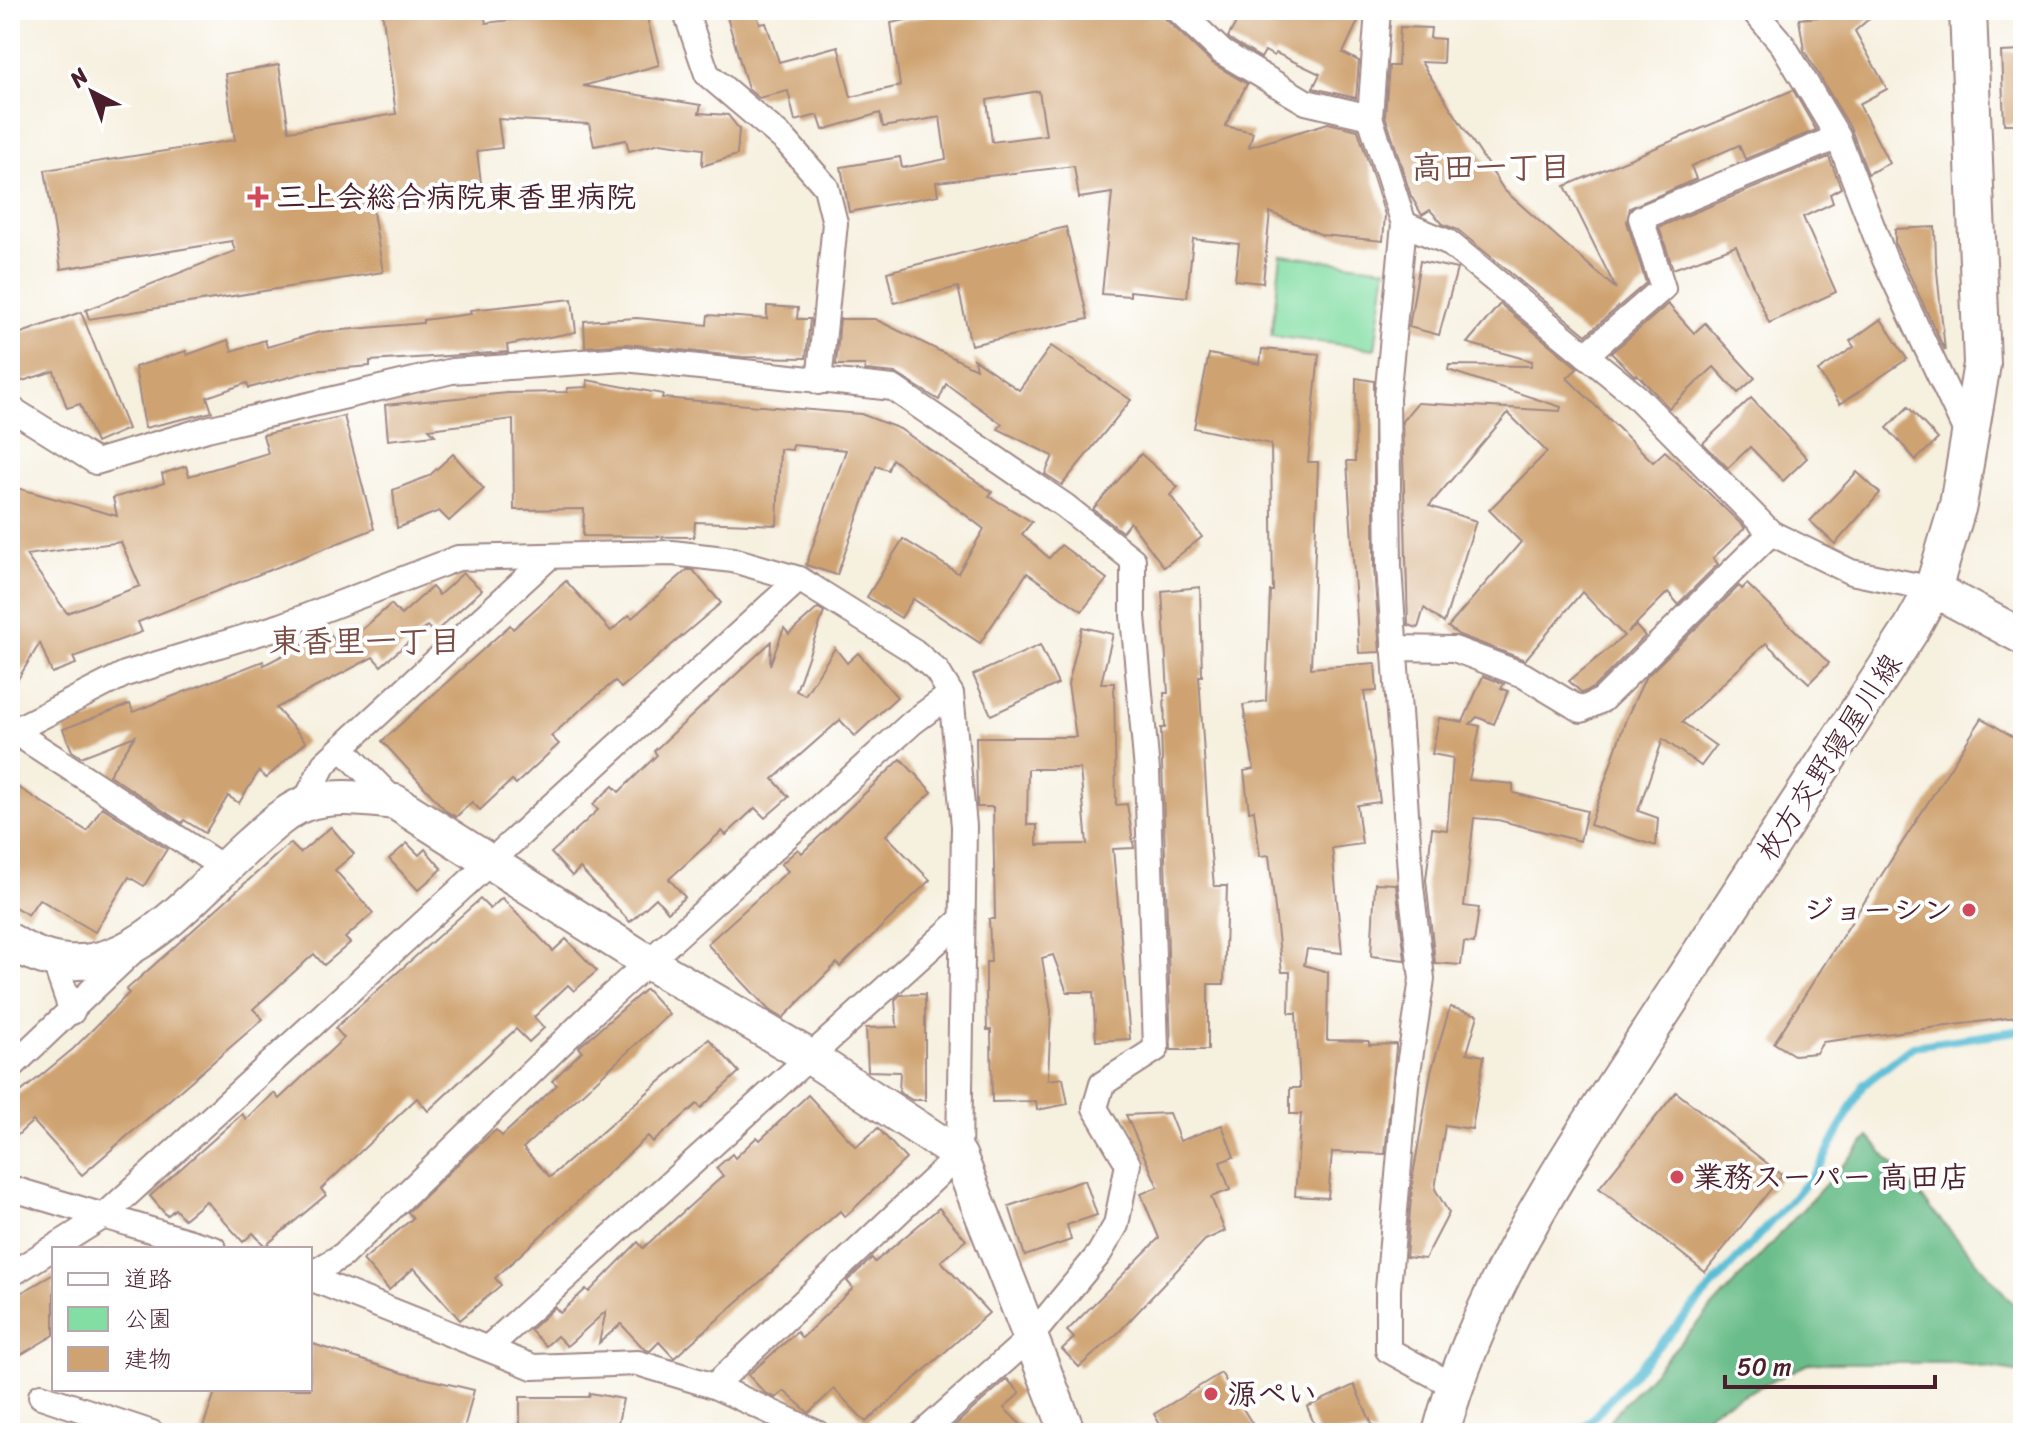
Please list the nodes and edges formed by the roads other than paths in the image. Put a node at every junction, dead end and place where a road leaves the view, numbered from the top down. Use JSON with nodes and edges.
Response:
{"nodes":[{"id":1,"x":685,"y":10,"type":"edge"},
{"id":2,"x":1178,"y":10,"type":"edge"},
{"id":3,"x":1378,"y":10,"type":"edge"},
{"id":4,"x":1753,"y":10,"type":"edge"},
{"id":5,"x":1968,"y":10,"type":"edge"},
{"id":6,"x":1370,"y":117,"type":"junction"},
{"id":7,"x":1838,"y":137,"type":"junction"},
{"id":8,"x":1404,"y":224,"type":"junction"},
{"id":9,"x":1586,"y":355,"type":"junction"},
{"id":10,"x":819,"y":382,"type":"junction"},
{"id":11,"x":10,"y":408,"type":"edge"},
{"id":12,"x":1969,"y":438,"type":"junction"},
{"id":13,"x":1771,"y":533,"type":"junction"},
{"id":14,"x":549,"y":557,"type":"junction"},
{"id":15,"x":799,"y":579,"type":"junction"},
{"id":16,"x":1933,"y":589,"type":"junction"},
{"id":17,"x":2023,"y":637,"type":"edge"},
{"id":18,"x":1394,"y":648,"type":"junction"},
{"id":19,"x":951,"y":694,"type":"junction"},
{"id":20,"x":12,"y":730,"type":"edge"},
{"id":21,"x":342,"y":748,"type":"junction"},
{"id":22,"x":395,"y":802,"type":"junction"},
{"id":23,"x":304,"y":804,"type":"junction"},
{"id":24,"x":492,"y":861,"type":"junction"},
{"id":25,"x":224,"y":868,"type":"junction"},
{"id":26,"x":961,"y":920,"type":"junction"},
{"id":27,"x":10,"y":941,"type":"edge"},
{"id":28,"x":139,"y":944,"type":"junction"},
{"id":29,"x":648,"y":962,"type":"junction"},
{"id":30,"x":55,"y":963,"type":"junction"},
{"id":31,"x":72,"y":1012,"type":"junction"},
{"id":32,"x":810,"y":1057,"type":"junction"},
{"id":33,"x":10,"y":1068,"type":"edge"},
{"id":34,"x":959,"y":1155,"type":"junction"},
{"id":35,"x":10,"y":1188,"type":"edge"},
{"id":36,"x":104,"y":1216,"type":"junction"},
{"id":37,"x":55,"y":1247,"type":"edge"},
{"id":38,"x":207,"y":1247,"type":"edge"},
{"id":39,"x":52,"y":1249,"type":"edge"},
{"id":40,"x":10,"y":1275,"type":"edge"},
{"id":41,"x":312,"y":1276,"type":"edge"},
{"id":42,"x":312,"y":1278,"type":"edge"},
{"id":43,"x":1030,"y":1338,"type":"junction"},
{"id":44,"x":488,"y":1348,"type":"junction"},
{"id":45,"x":714,"y":1386,"type":"junction"},
{"id":46,"x":1454,"y":1386,"type":"junction"},
{"id":47,"x":52,"y":1390,"type":"edge"},
{"id":48,"x":152,"y":1433,"type":"edge"},
{"id":49,"x":817,"y":1433,"type":"edge"},
{"id":50,"x":923,"y":1433,"type":"edge"},
{"id":51,"x":1068,"y":1433,"type":"edge"},
{"id":52,"x":1441,"y":1433,"type":"edge"}],
"edges":[{"from":1,"to":10,"type":"street"},
{"from":2,"to":6,"type":"street"},
{"from":3,"to":6,"type":"street"},
{"from":4,"to":7,"type":"street"},
{"from":5,"to":12,"type":"main road","name":"枚方交野寝屋川線"},
{"from":6,"to":8,"type":"street"},
{"from":7,"to":9,"type":"street"},
{"from":7,"to":12,"type":"street"},
{"from":8,"to":9,"type":"street"},
{"from":8,"to":18,"type":"street"},
{"from":9,"to":13,"type":"street"},
{"from":10,"to":11,"type":"street"},
{"from":10,"to":43,"type":"street"},
{"from":12,"to":16,"type":"main road","name":"枚方交野寝屋川線"},
{"from":13,"to":16,"type":"street"},
{"from":13,"to":18,"type":"street"},
{"from":14,"to":15,"type":"street"},
{"from":14,"to":20,"type":"street"},
{"from":14,"to":21,"type":"street"},
{"from":15,"to":19,"type":"street"},
{"from":15,"to":24,"type":"street"},
{"from":16,"to":17,"type":"street"},
{"from":16,"to":46,"type":"main road","name":"枚方交野寝屋川線"},
{"from":18,"to":46,"type":"street"},
{"from":19,"to":26,"type":"street"},
{"from":19,"to":29,"type":"street"},
{"from":20,"to":25,"type":"street"},
{"from":21,"to":22,"type":"street"},
{"from":21,"to":23,"type":"street"},
{"from":22,"to":23,"type":"street"},
{"from":22,"to":24,"type":"street"},
{"from":23,"to":25,"type":"street"},
{"from":24,"to":29,"type":"street"},
{"from":24,"to":36,"type":"street"},
{"from":25,"to":28,"type":"street"},
{"from":26,"to":32,"type":"street"},
{"from":26,"to":34,"type":"street"},
{"from":27,"to":30,"type":"street"},
{"from":28,"to":30,"type":"street"},
{"from":28,"to":31,"type":"street"},
{"from":29,"to":32,"type":"street"},
{"from":29,"to":41,"type":"street"},
{"from":30,"to":31,"type":"street"},
{"from":31,"to":33,"type":"street"},
{"from":32,"to":34,"type":"street"},
{"from":32,"to":44,"type":"street"},
{"from":34,"to":43,"type":"street"},
{"from":34,"to":45,"type":"street"},
{"from":35,"to":36,"type":"street"},
{"from":36,"to":37,"type":"street"},
{"from":36,"to":38,"type":"street"},
{"from":39,"to":40,"type":"street"},
{"from":42,"to":44,"type":"street"},
{"from":43,"to":50,"type":"street"},
{"from":43,"to":51,"type":"street"},
{"from":44,"to":45,"type":"street"},
{"from":45,"to":49,"type":"street"},
{"from":46,"to":52,"type":"main road","name":"枚方交野寝屋川線"},
{"from":47,"to":48,"type":"street"}]}
